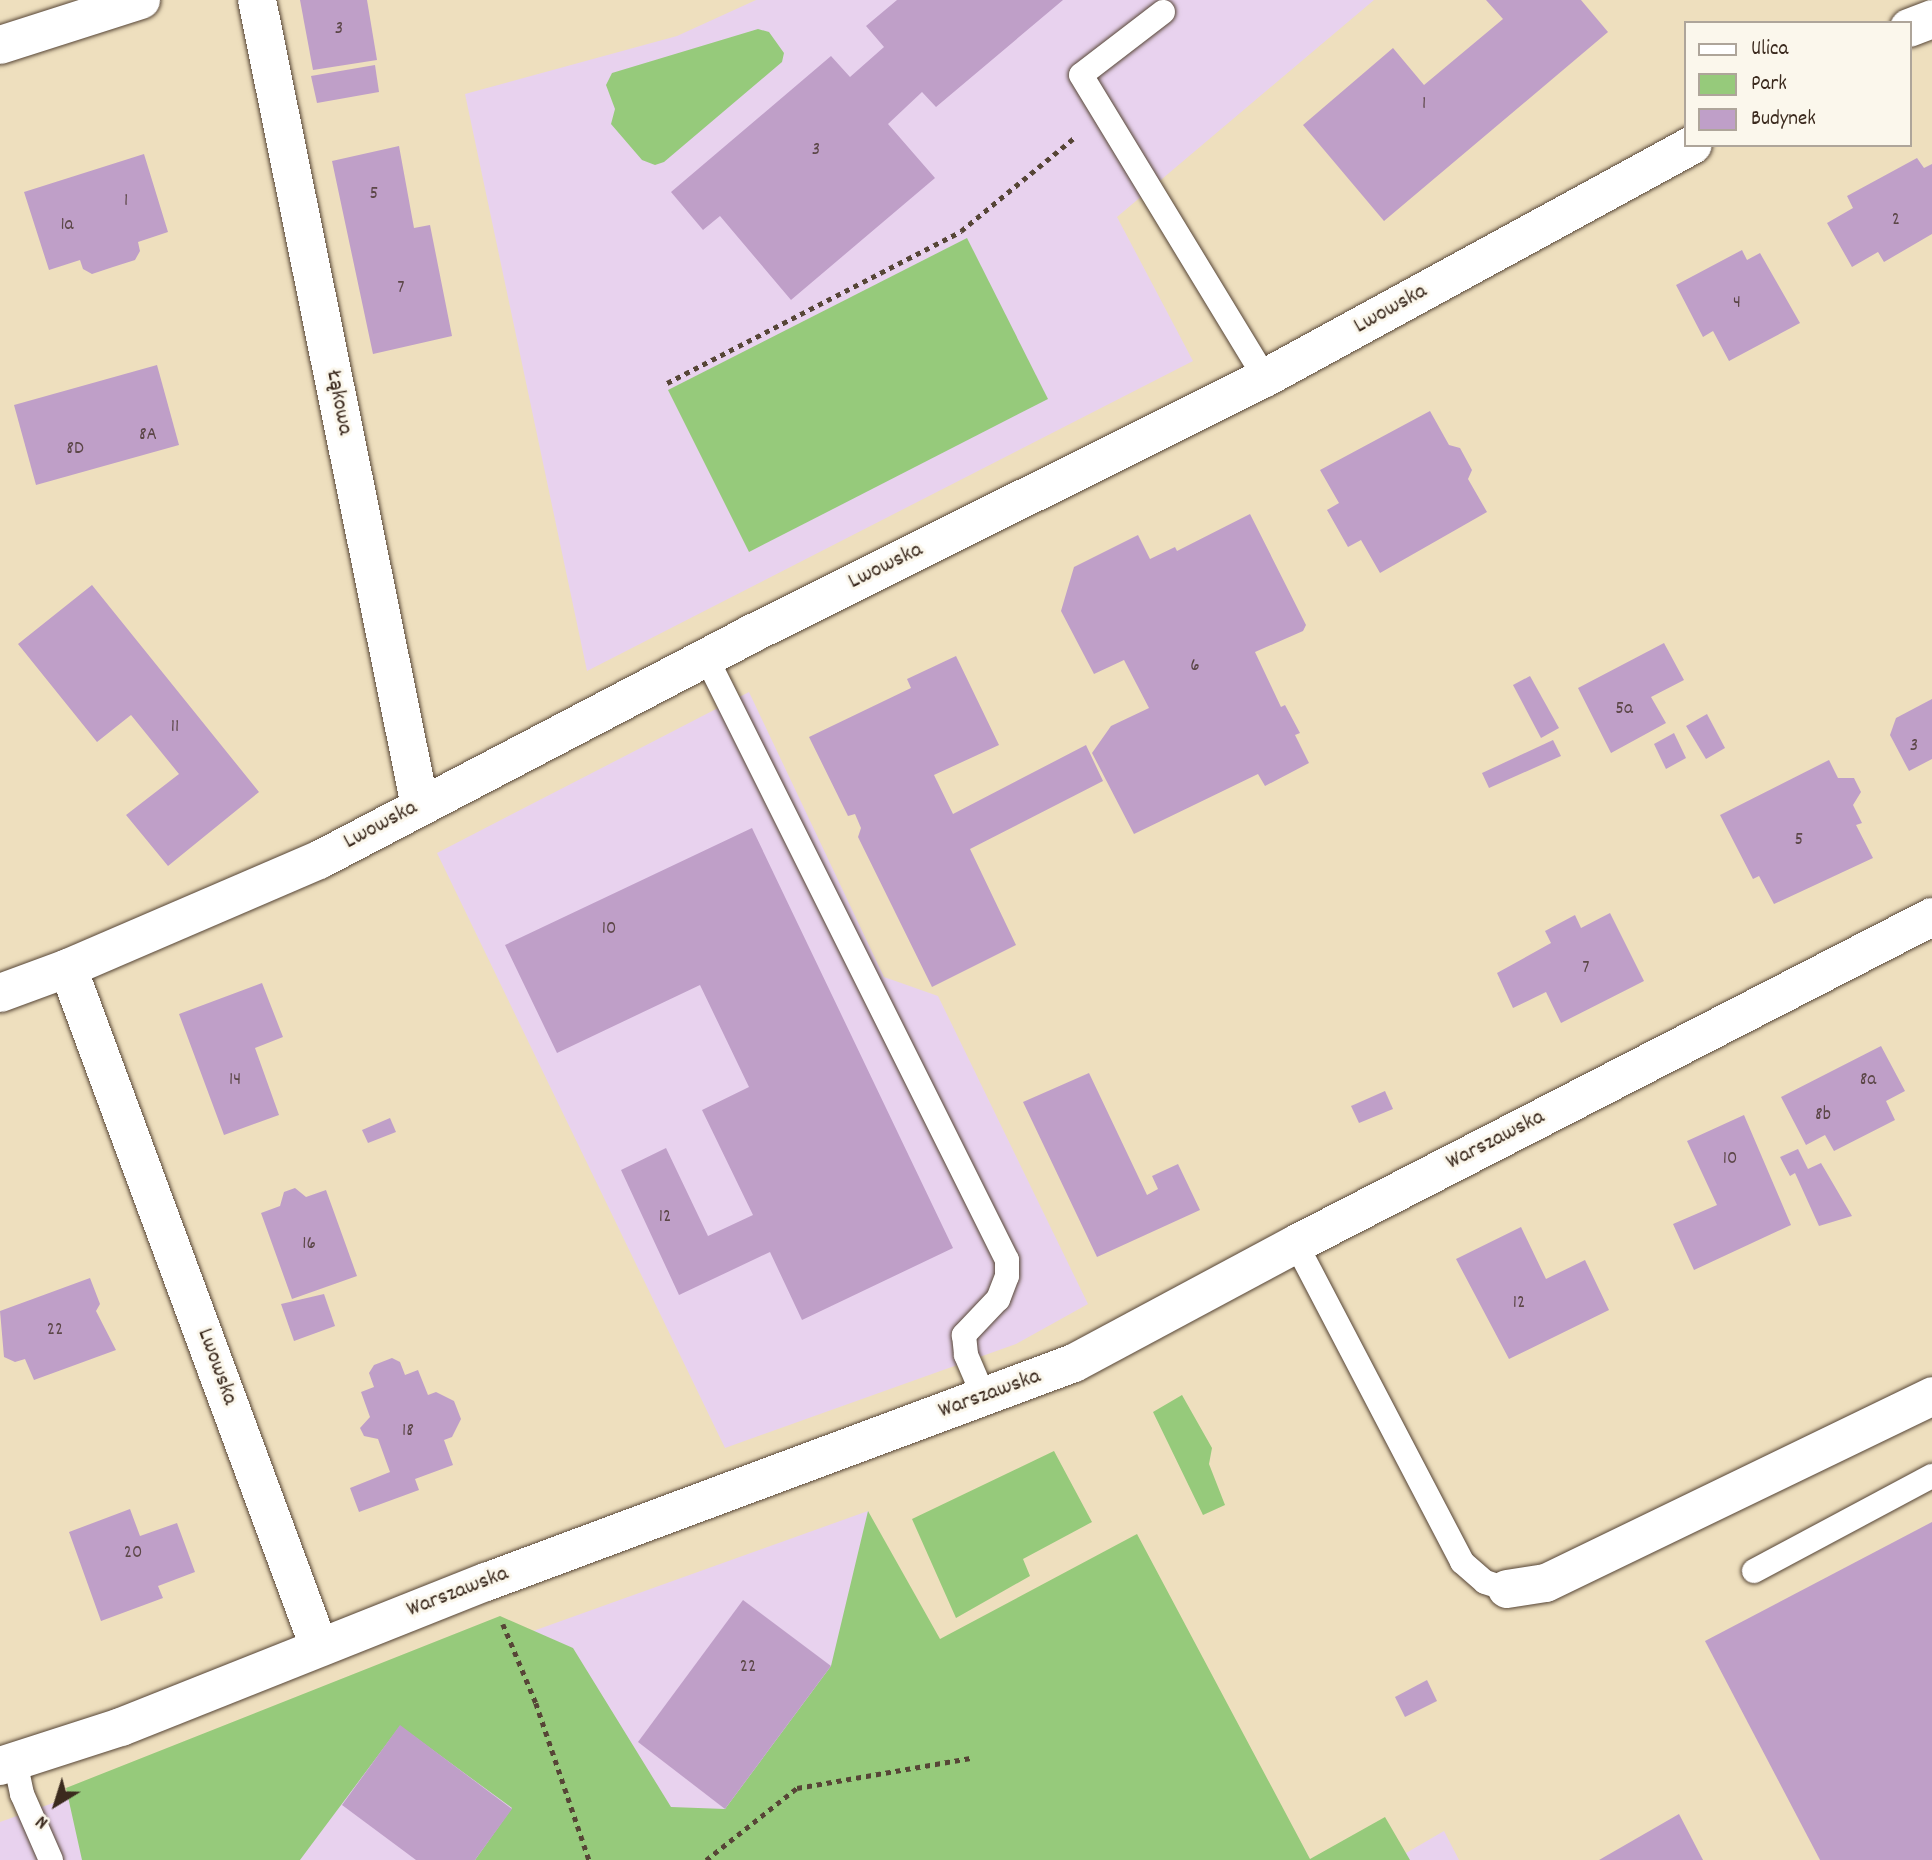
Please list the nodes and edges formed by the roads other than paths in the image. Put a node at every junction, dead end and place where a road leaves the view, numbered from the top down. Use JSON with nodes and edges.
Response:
{"nodes":[{"id":1,"x":141,"y":0,"type":"edge"},
{"id":2,"x":257,"y":0,"type":"edge"},
{"id":3,"x":1163,"y":12,"type":"dead end"},
{"id":4,"x":1932,"y":19,"type":"edge"},
{"id":5,"x":1911,"y":27,"type":"edge"},
{"id":6,"x":0,"y":45,"type":"edge"},
{"id":7,"x":1689,"y":147,"type":"edge"},
{"id":8,"x":1265,"y":378,"type":"junction"},
{"id":9,"x":706,"y":657,"type":"junction"},
{"id":10,"x":420,"y":806,"type":"junction"},
{"id":11,"x":1932,"y":918,"type":"edge"},
{"id":12,"x":68,"y":968,"type":"junction"},
{"id":13,"x":0,"y":993,"type":"edge"},
{"id":14,"x":1296,"y":1244,"type":"junction"},
{"id":15,"x":1932,"y":1396,"type":"edge"},
{"id":16,"x":984,"y":1397,"type":"junction"},
{"id":17,"x":1932,"y":1476,"type":"edge"},
{"id":18,"x":1754,"y":1571,"type":"dead end"},
{"id":19,"x":1507,"y":1589,"type":"joint"},
{"id":20,"x":319,"y":1647,"type":"junction"},
{"id":21,"x":8,"y":1764,"type":"edge"},
{"id":22,"x":51,"y":1860,"type":"edge"}],
"edges":[{"from":1,"to":6,"type":"street"},
{"from":2,"to":10,"type":"street","name":"Łąkowa"},
{"from":3,"to":8,"type":"lane"},
{"from":4,"to":5,"type":"street"},
{"from":7,"to":8,"type":"street","name":"Lwowska"},
{"from":8,"to":9,"type":"street","name":"Lwowska"},
{"from":9,"to":10,"type":"street","name":"Lwowska"},
{"from":9,"to":16,"type":"lane"},
{"from":10,"to":12,"type":"street","name":"Lwowska"},
{"from":11,"to":14,"type":"street","name":"Warszawska"},
{"from":12,"to":13,"type":"street","name":"Lwowska"},
{"from":12,"to":20,"type":"street","name":"Lwowska"},
{"from":14,"to":16,"type":"street","name":"Warszawska"},
{"from":14,"to":19,"type":"lane"},
{"from":15,"to":19,"type":"street"},
{"from":16,"to":20,"type":"street","name":"Warszawska"},
{"from":17,"to":18,"type":"lane"},
{"from":20,"to":21,"type":"street","name":"Warszawska"},
{"from":21,"to":22,"type":"lane"}]}
